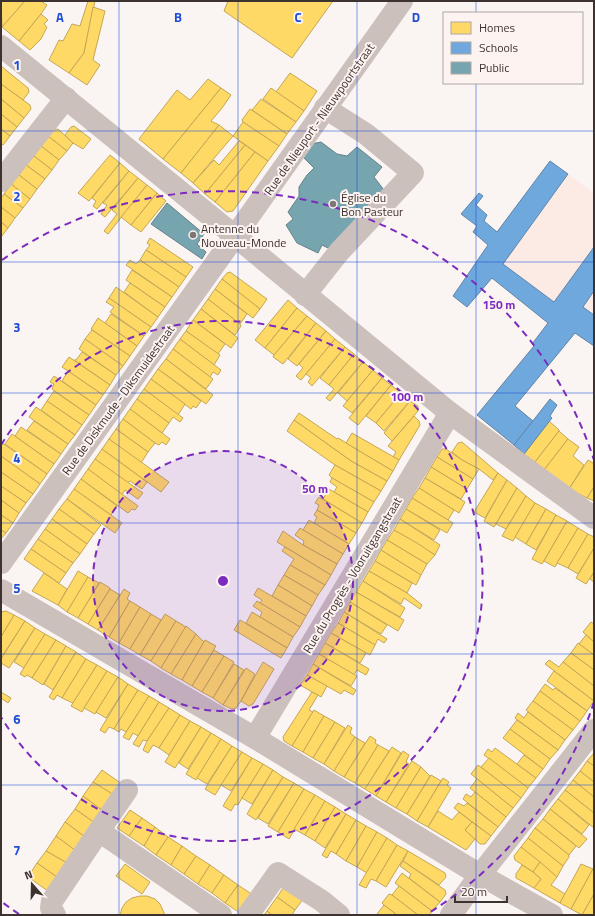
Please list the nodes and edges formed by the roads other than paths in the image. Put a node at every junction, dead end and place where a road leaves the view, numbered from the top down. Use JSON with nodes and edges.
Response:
{"nodes":[{"id":1,"x":402,"y":1,"type":"edge"},
{"id":2,"x":1,"y":46,"type":"edge"},
{"id":3,"x":66,"y":98,"type":"junction"},
{"id":4,"x":326,"y":108,"type":"junction"},
{"id":5,"x":1,"y":181,"type":"edge"},
{"id":6,"x":235,"y":236,"type":"junction"},
{"id":7,"x":305,"y":295,"type":"junction"},
{"id":8,"x":450,"y":413,"type":"junction"},
{"id":9,"x":594,"y":518,"type":"edge"},
{"id":10,"x":1,"y":563,"type":"edge"},
{"id":11,"x":1,"y":590,"type":"edge"},
{"id":12,"x":594,"y":730,"type":"edge"},
{"id":13,"x":254,"y":738,"type":"junction"},
{"id":14,"x":127,"y":790,"type":"dead end"},
{"id":15,"x":99,"y":831,"type":"junction"},
{"id":16,"x":480,"y":875,"type":"junction"},
{"id":17,"x":55,"y":915,"type":"edge"},
{"id":18,"x":221,"y":915,"type":"edge"},
{"id":19,"x":248,"y":915,"type":"edge"},
{"id":20,"x":339,"y":915,"type":"edge"},
{"id":21,"x":451,"y":915,"type":"edge"},
{"id":22,"x":552,"y":915,"type":"edge"}],
"edges":[{"from":1,"to":4,"type":"street","name":"Rue de Nieuport - Nieuwpoortstraat"},
{"from":2,"to":3,"type":"street"},
{"from":3,"to":5,"type":"street"},
{"from":3,"to":6,"type":"street"},
{"from":4,"to":6,"type":"street","name":"Rue de Nieuport - Nieuwpoortstraat"},
{"from":4,"to":7,"type":"street"},
{"from":6,"to":7,"type":"street"},
{"from":6,"to":10,"type":"street","name":"Rue de Diskmude - Diksmuidestraat"},
{"from":7,"to":8,"type":"street"},
{"from":8,"to":9,"type":"street"},
{"from":8,"to":13,"type":"street","name":"Rue du Progrès - Vooruitgangstraat"},
{"from":11,"to":13,"type":"street"},
{"from":12,"to":16,"type":"street"},
{"from":13,"to":16,"type":"street"},
{"from":14,"to":15,"type":"street"},
{"from":15,"to":17,"type":"street"},
{"from":15,"to":18,"type":"street"},
{"from":16,"to":21,"type":"street"},
{"from":16,"to":22,"type":"street"},
{"from":19,"to":20,"type":"street"}]}
